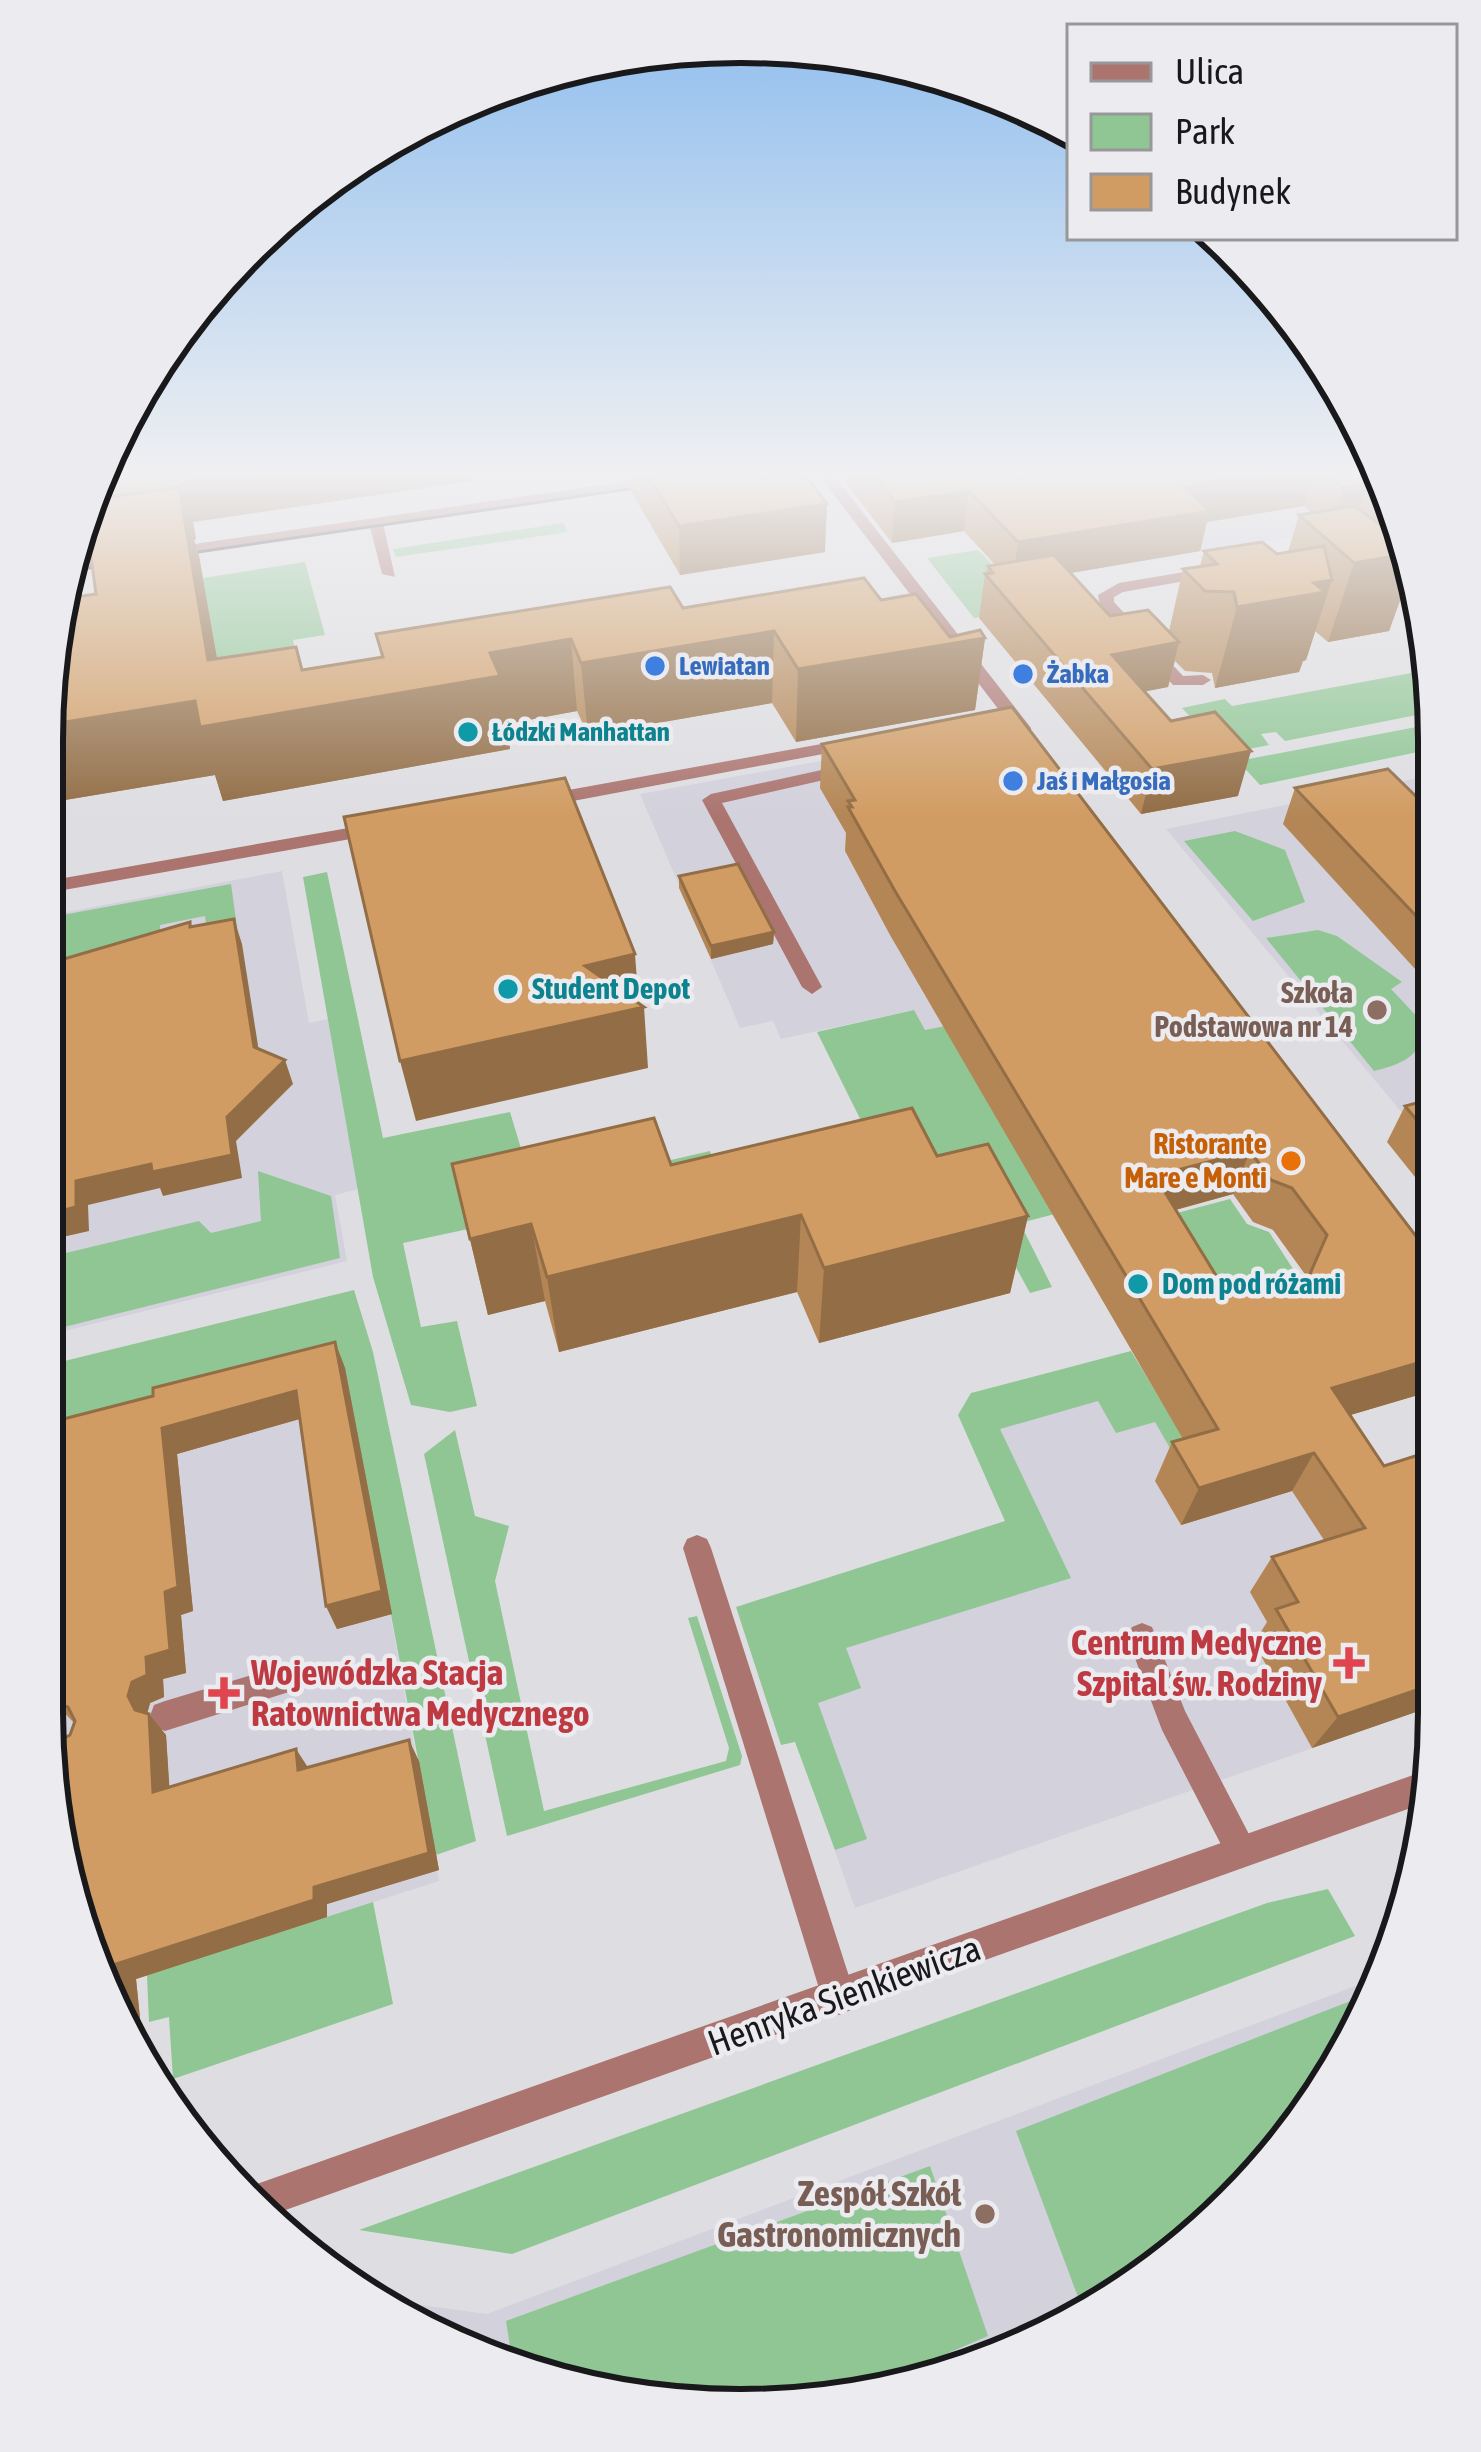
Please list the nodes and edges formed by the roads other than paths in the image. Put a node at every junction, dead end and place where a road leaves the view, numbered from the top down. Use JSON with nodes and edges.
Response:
{"nodes":[{"id":1,"x":913,"y":587,"type":"edge"},
{"id":2,"x":1122,"y":587,"type":"edge"},
{"id":3,"x":1203,"y":680,"type":"dead end"},
{"id":4,"x":1011,"y":713,"type":"junction"},
{"id":5,"x":985,"y":718,"type":"edge"},
{"id":6,"x":869,"y":740,"type":"edge"},
{"id":7,"x":1002,"y":741,"type":"edge"},
{"id":8,"x":872,"y":765,"type":"edge"},
{"id":9,"x":521,"y":804,"type":"edge"},
{"id":10,"x":402,"y":825,"type":"edge"},
{"id":11,"x":63,"y":884,"type":"edge"},
{"id":12,"x":812,"y":987,"type":"dead end"},
{"id":13,"x":697,"y":1548,"type":"dead end"},
{"id":14,"x":1142,"y":1637,"type":"dead end"},
{"id":15,"x":295,"y":1676,"type":"dead end"},
{"id":16,"x":165,"y":1716,"type":"dead end"},
{"id":17,"x":1413,"y":1791,"type":"edge"},
{"id":18,"x":1241,"y":1851,"type":"junction"},
{"id":19,"x":839,"y":1998,"type":"junction"},
{"id":20,"x":268,"y":2198,"type":"edge"}],
"edges":[{"from":1,"to":4,"type":"street"},
{"from":2,"to":3,"type":"street"},
{"from":4,"to":5,"type":"street"},
{"from":4,"to":7,"type":"street"},
{"from":6,"to":9,"type":"street"},
{"from":8,"to":12,"type":"street"},
{"from":10,"to":11,"type":"street"},
{"from":13,"to":19,"type":"street"},
{"from":14,"to":18,"type":"street"},
{"from":15,"to":16,"type":"street"},
{"from":17,"to":18,"type":"street","name":"Henryka Sienkiewicza"},
{"from":18,"to":19,"type":"street","name":"Henryka Sienkiewicza"},
{"from":19,"to":20,"type":"street","name":"Henryka Sienkiewicza"}]}
